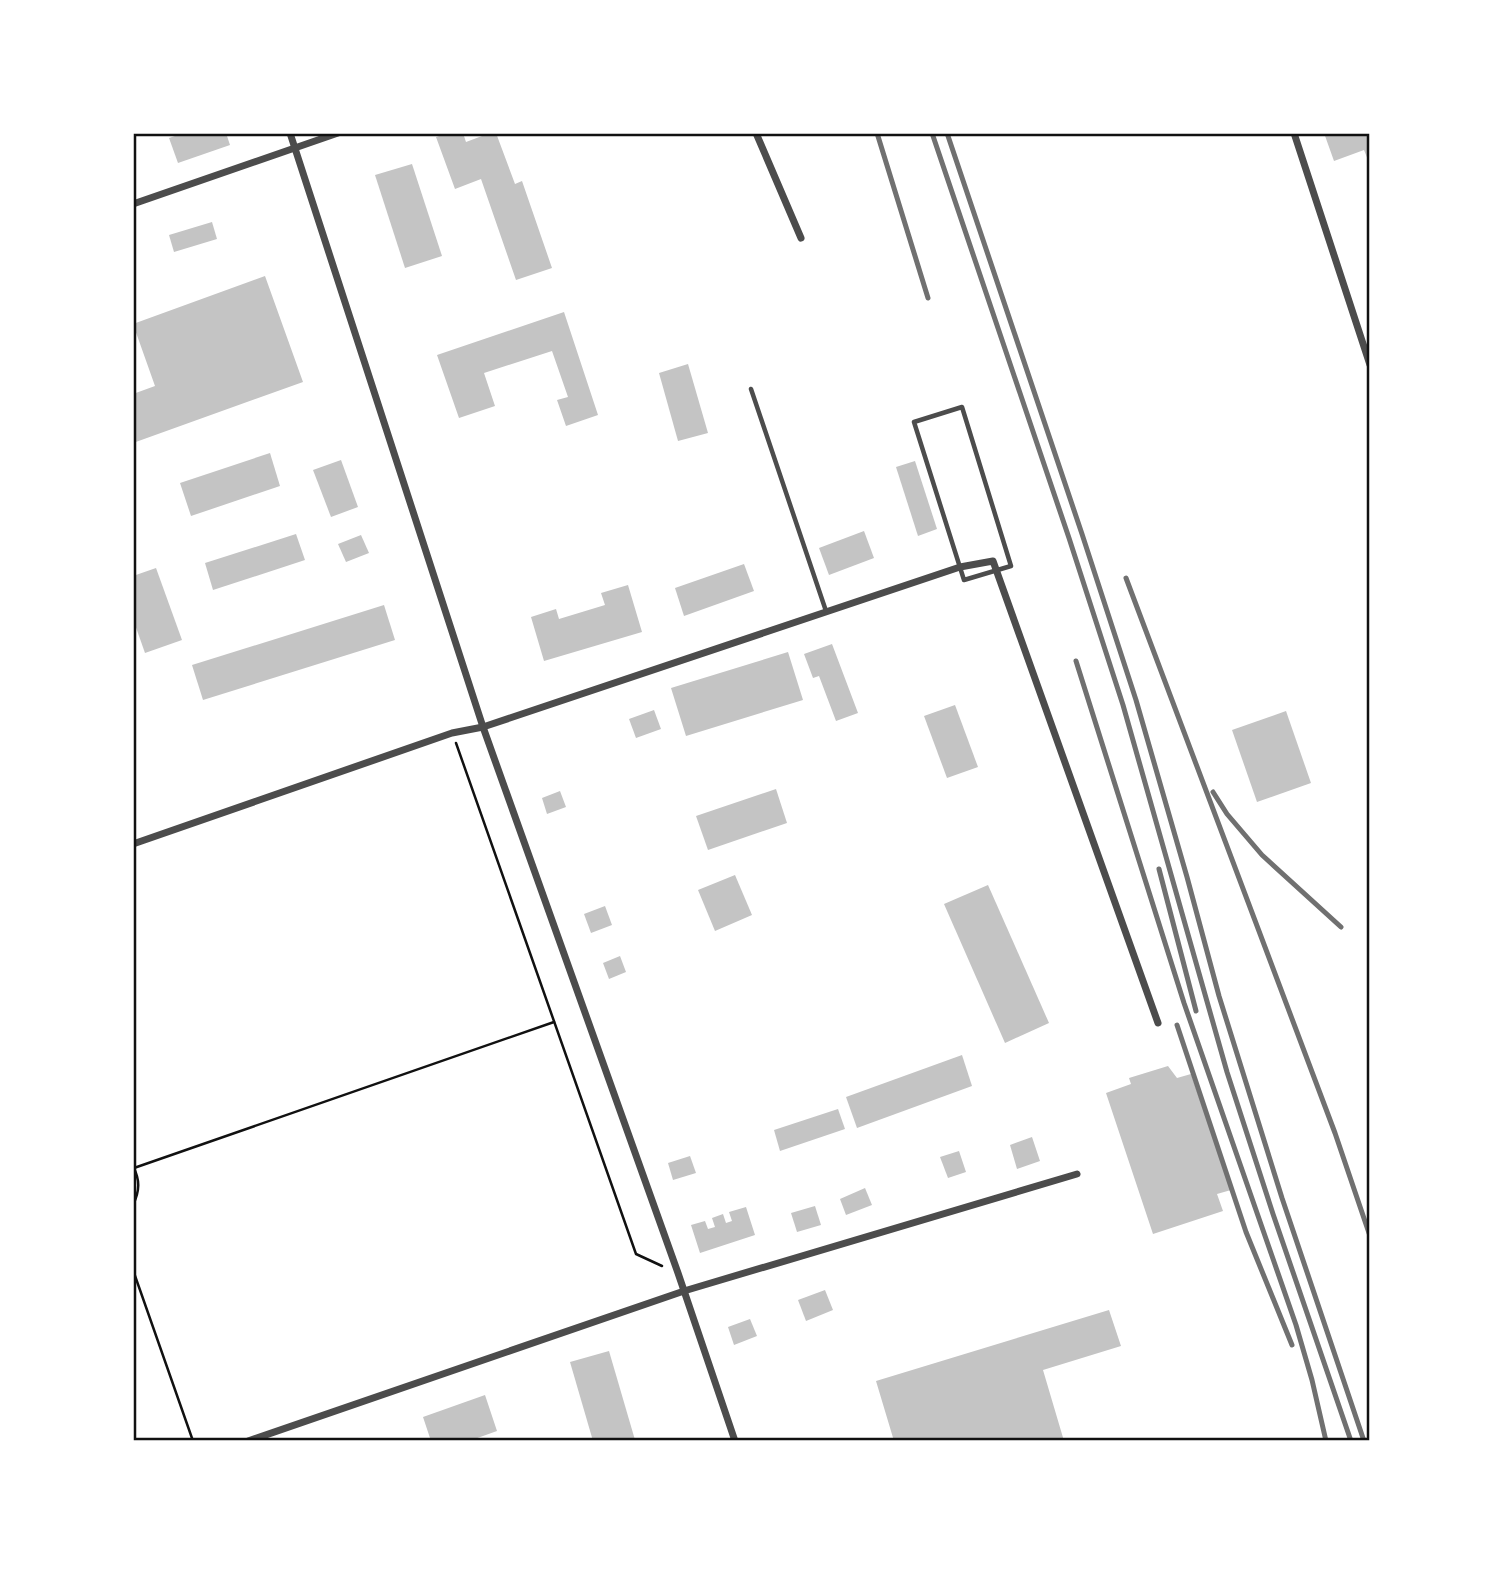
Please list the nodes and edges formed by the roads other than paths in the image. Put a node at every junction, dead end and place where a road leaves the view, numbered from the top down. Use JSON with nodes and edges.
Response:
{"nodes":[{"id":1,"x":290,"y":133,"type":"edge"},
{"id":2,"x":338,"y":133,"type":"edge"},
{"id":3,"x":756,"y":133,"type":"edge"},
{"id":4,"x":1294,"y":133,"type":"edge"},
{"id":5,"x":295,"y":147,"type":"junction"},
{"id":6,"x":133,"y":204,"type":"edge"},
{"id":7,"x":802,"y":238,"type":"dead end"},
{"id":8,"x":1370,"y":365,"type":"edge"},
{"id":9,"x":751,"y":389,"type":"dead end"},
{"id":10,"x":960,"y":568,"type":"junction"},
{"id":11,"x":996,"y":570,"type":"junction"},
{"id":12,"x":826,"y":611,"type":"junction"},
{"id":13,"x":483,"y":727,"type":"junction"},
{"id":14,"x":133,"y":844,"type":"edge"},
{"id":15,"x":1158,"y":1023,"type":"dead end"},
{"id":16,"x":1077,"y":1174,"type":"dead end"},
{"id":17,"x":684,"y":1291,"type":"junction"},
{"id":18,"x":248,"y":1441,"type":"edge"},
{"id":19,"x":735,"y":1441,"type":"edge"}],
"edges":[{"from":1,"to":5,"type":"street"},
{"from":2,"to":5,"type":"street"},
{"from":3,"to":7,"type":"street"},
{"from":4,"to":8,"type":"street"},
{"from":5,"to":6,"type":"street"},
{"from":5,"to":13,"type":"street"},
{"from":9,"to":12,"type":"lane"},
{"from":10,"to":11,"type":"street"},
{"from":10,"to":11,"type":"lane"},
{"from":10,"to":11,"type":"lane"},
{"from":10,"to":12,"type":"street"},
{"from":11,"to":15,"type":"street"},
{"from":12,"to":13,"type":"street"},
{"from":13,"to":14,"type":"street"},
{"from":13,"to":17,"type":"street"},
{"from":16,"to":17,"type":"street"},
{"from":17,"to":18,"type":"street"},
{"from":17,"to":19,"type":"street"}]}
